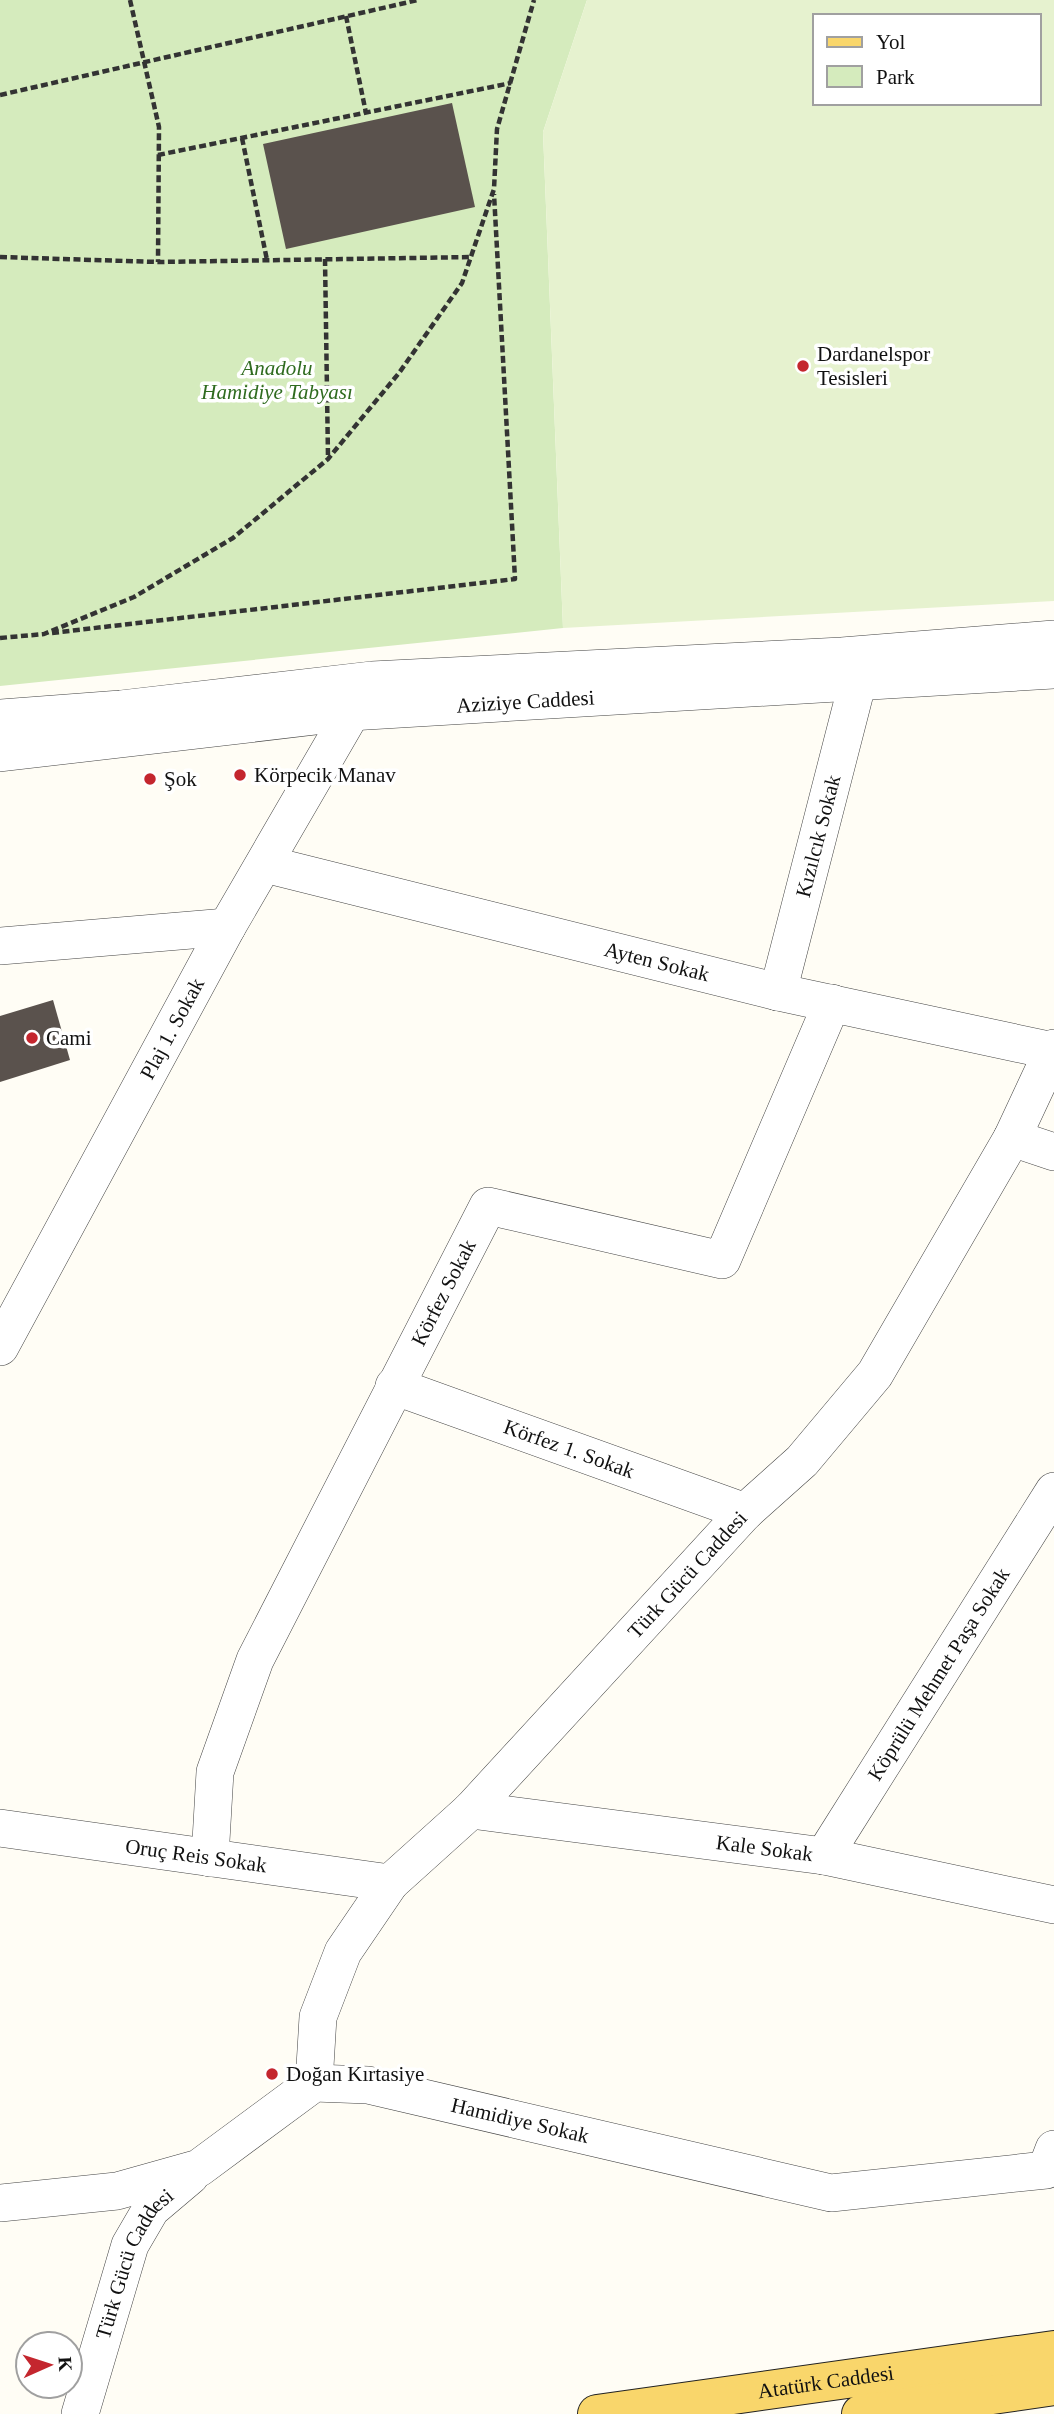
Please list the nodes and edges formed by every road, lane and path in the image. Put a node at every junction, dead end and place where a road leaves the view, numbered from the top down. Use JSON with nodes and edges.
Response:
{"nodes":[{"id":1,"x":130,"y":0,"type":"edge"},
{"id":2,"x":418,"y":0,"type":"edge"},
{"id":3,"x":534,"y":0,"type":"edge"},
{"id":4,"x":346,"y":16,"type":"junction"},
{"id":5,"x":144,"y":62,"type":"junction"},
{"id":6,"x":510,"y":83,"type":"junction"},
{"id":7,"x":0,"y":95,"type":"edge"},
{"id":8,"x":366,"y":113,"type":"junction"},
{"id":9,"x":242,"y":138,"type":"junction"},
{"id":10,"x":158,"y":155,"type":"junction"},
{"id":11,"x":494,"y":190,"type":"junction"},
{"id":12,"x":0,"y":257,"type":"edge"},
{"id":13,"x":472,"y":257,"type":"junction"},
{"id":14,"x":325,"y":259,"type":"junction"},
{"id":15,"x":267,"y":260,"type":"junction"},
{"id":16,"x":158,"y":261,"type":"junction"},
{"id":17,"x":328,"y":459,"type":"junction"},
{"id":18,"x":44,"y":634,"type":"junction"},
{"id":19,"x":0,"y":638,"type":"edge"},
{"id":20,"x":1054,"y":639,"type":"edge"},
{"id":21,"x":1054,"y":670,"type":"edge"},
{"id":22,"x":372,"y":680,"type":"junction"},
{"id":23,"x":858,"y":681,"type":"junction"},
{"id":24,"x":350,"y":712,"type":"junction"},
{"id":25,"x":0,"y":718,"type":"edge"},
{"id":26,"x":0,"y":752,"type":"edge"},
{"id":27,"x":265,"y":864,"type":"junction"},
{"id":28,"x":227,"y":927,"type":"junction"},
{"id":29,"x":0,"y":946,"type":"edge"},
{"id":30,"x":778,"y":992,"type":"junction"},
{"id":31,"x":832,"y":1003,"type":"junction"},
{"id":32,"x":1053,"y":1050,"type":"edge"},
{"id":33,"x":1012,"y":1138,"type":"junction"},
{"id":34,"x":1054,"y":1152,"type":"edge"},
{"id":35,"x":0,"y":1347,"type":"edge"},
{"id":36,"x":394,"y":1386,"type":"junction"},
{"id":37,"x":1054,"y":1491,"type":"edge"},
{"id":38,"x":745,"y":1512,"type":"junction"},
{"id":39,"x":471,"y":1810,"type":"junction"},
{"id":40,"x":0,"y":1828,"type":"edge"},
{"id":41,"x":824,"y":1856,"type":"junction"},
{"id":42,"x":210,"y":1858,"type":"junction"},
{"id":43,"x":390,"y":1883,"type":"junction"},
{"id":44,"x":1054,"y":1905,"type":"edge"},
{"id":45,"x":313,"y":2084,"type":"junction"},
{"id":46,"x":1054,"y":2149,"type":"edge"},
{"id":47,"x":199,"y":2168,"type":"junction"},
{"id":48,"x":0,"y":2203,"type":"edge"},
{"id":49,"x":1054,"y":2350,"type":"edge"},
{"id":50,"x":1054,"y":2386,"type":"edge"},
{"id":51,"x":80,"y":2414,"type":"edge"},
{"id":52,"x":597,"y":2414,"type":"edge"},
{"id":53,"x":861,"y":2414,"type":"edge"}],
"edges":[{"from":1,"to":5,"type":"path"},
{"from":2,"to":4,"type":"path"},
{"from":3,"to":6,"type":"path"},
{"from":4,"to":5,"type":"path"},
{"from":4,"to":8,"type":"path"},
{"from":5,"to":7,"type":"path"},
{"from":5,"to":10,"type":"path"},
{"from":6,"to":8,"type":"path"},
{"from":6,"to":11,"type":"path"},
{"from":8,"to":9,"type":"path"},
{"from":9,"to":10,"type":"path"},
{"from":9,"to":15,"type":"path"},
{"from":10,"to":16,"type":"path"},
{"from":11,"to":13,"type":"path"},
{"from":11,"to":18,"type":"path"},
{"from":12,"to":16,"type":"path"},
{"from":13,"to":14,"type":"path"},
{"from":13,"to":17,"type":"path"},
{"from":14,"to":15,"type":"path"},
{"from":14,"to":17,"type":"path"},
{"from":15,"to":16,"type":"path"},
{"from":17,"to":18,"type":"path"},
{"from":18,"to":19,"type":"path"},
{"from":20,"to":22,"type":"street","name":"Aziziye Caddesi"},
{"from":21,"to":23,"type":"street","name":"Aziziye Caddesi"},
{"from":22,"to":24,"type":"street","name":"Plaj 1. Sokak"},
{"from":22,"to":25,"type":"street","name":"Aziziye Caddesi"},
{"from":23,"to":24,"type":"street","name":"Aziziye Caddesi"},
{"from":23,"to":30,"type":"street","name":"Kızılcık Sokak"},
{"from":24,"to":26,"type":"street","name":"Aziziye Caddesi"},
{"from":24,"to":27,"type":"street","name":"Plaj 1. Sokak"},
{"from":27,"to":28,"type":"street","name":"Plaj 1. Sokak"},
{"from":27,"to":30,"type":"street","name":"Ayten Sokak"},
{"from":28,"to":29,"type":"street"},
{"from":28,"to":35,"type":"street","name":"Plaj 1. Sokak"},
{"from":30,"to":31,"type":"street","name":"Ayten Sokak"},
{"from":31,"to":32,"type":"street","name":"Ayten Sokak"},
{"from":31,"to":36,"type":"street","name":"Körfez Sokak"},
{"from":32,"to":33,"type":"street","name":"Türk Gücü Caddesi"},
{"from":33,"to":34,"type":"street"},
{"from":33,"to":38,"type":"street","name":"Türk Gücü Caddesi"},
{"from":36,"to":38,"type":"street","name":"Körfez 1. Sokak"},
{"from":36,"to":42,"type":"street","name":"Körfez Sokak"},
{"from":37,"to":41,"type":"street","name":"Köprülü Mehmet Paşa Sokak"},
{"from":38,"to":39,"type":"street","name":"Türk Gücü Caddesi"},
{"from":39,"to":41,"type":"street","name":"Kale Sokak"},
{"from":39,"to":43,"type":"street","name":"Türk Gücü Caddesi"},
{"from":40,"to":42,"type":"street","name":"Oruç Reis Sokak"},
{"from":41,"to":44,"type":"street","name":"Kale Sokak"},
{"from":42,"to":43,"type":"street","name":"Oruç Reis Sokak"},
{"from":43,"to":45,"type":"street","name":"Türk Gücü Caddesi"},
{"from":45,"to":46,"type":"street","name":"Hamidiye Sokak"},
{"from":45,"to":47,"type":"street"},
{"from":47,"to":48,"type":"street"},
{"from":47,"to":51,"type":"street","name":"Türk Gücü Caddesi"},
{"from":49,"to":52,"type":"main road","name":"Atatürk Caddesi"},
{"from":50,"to":53,"type":"main road","name":"Atatürk Caddesi"}]}
